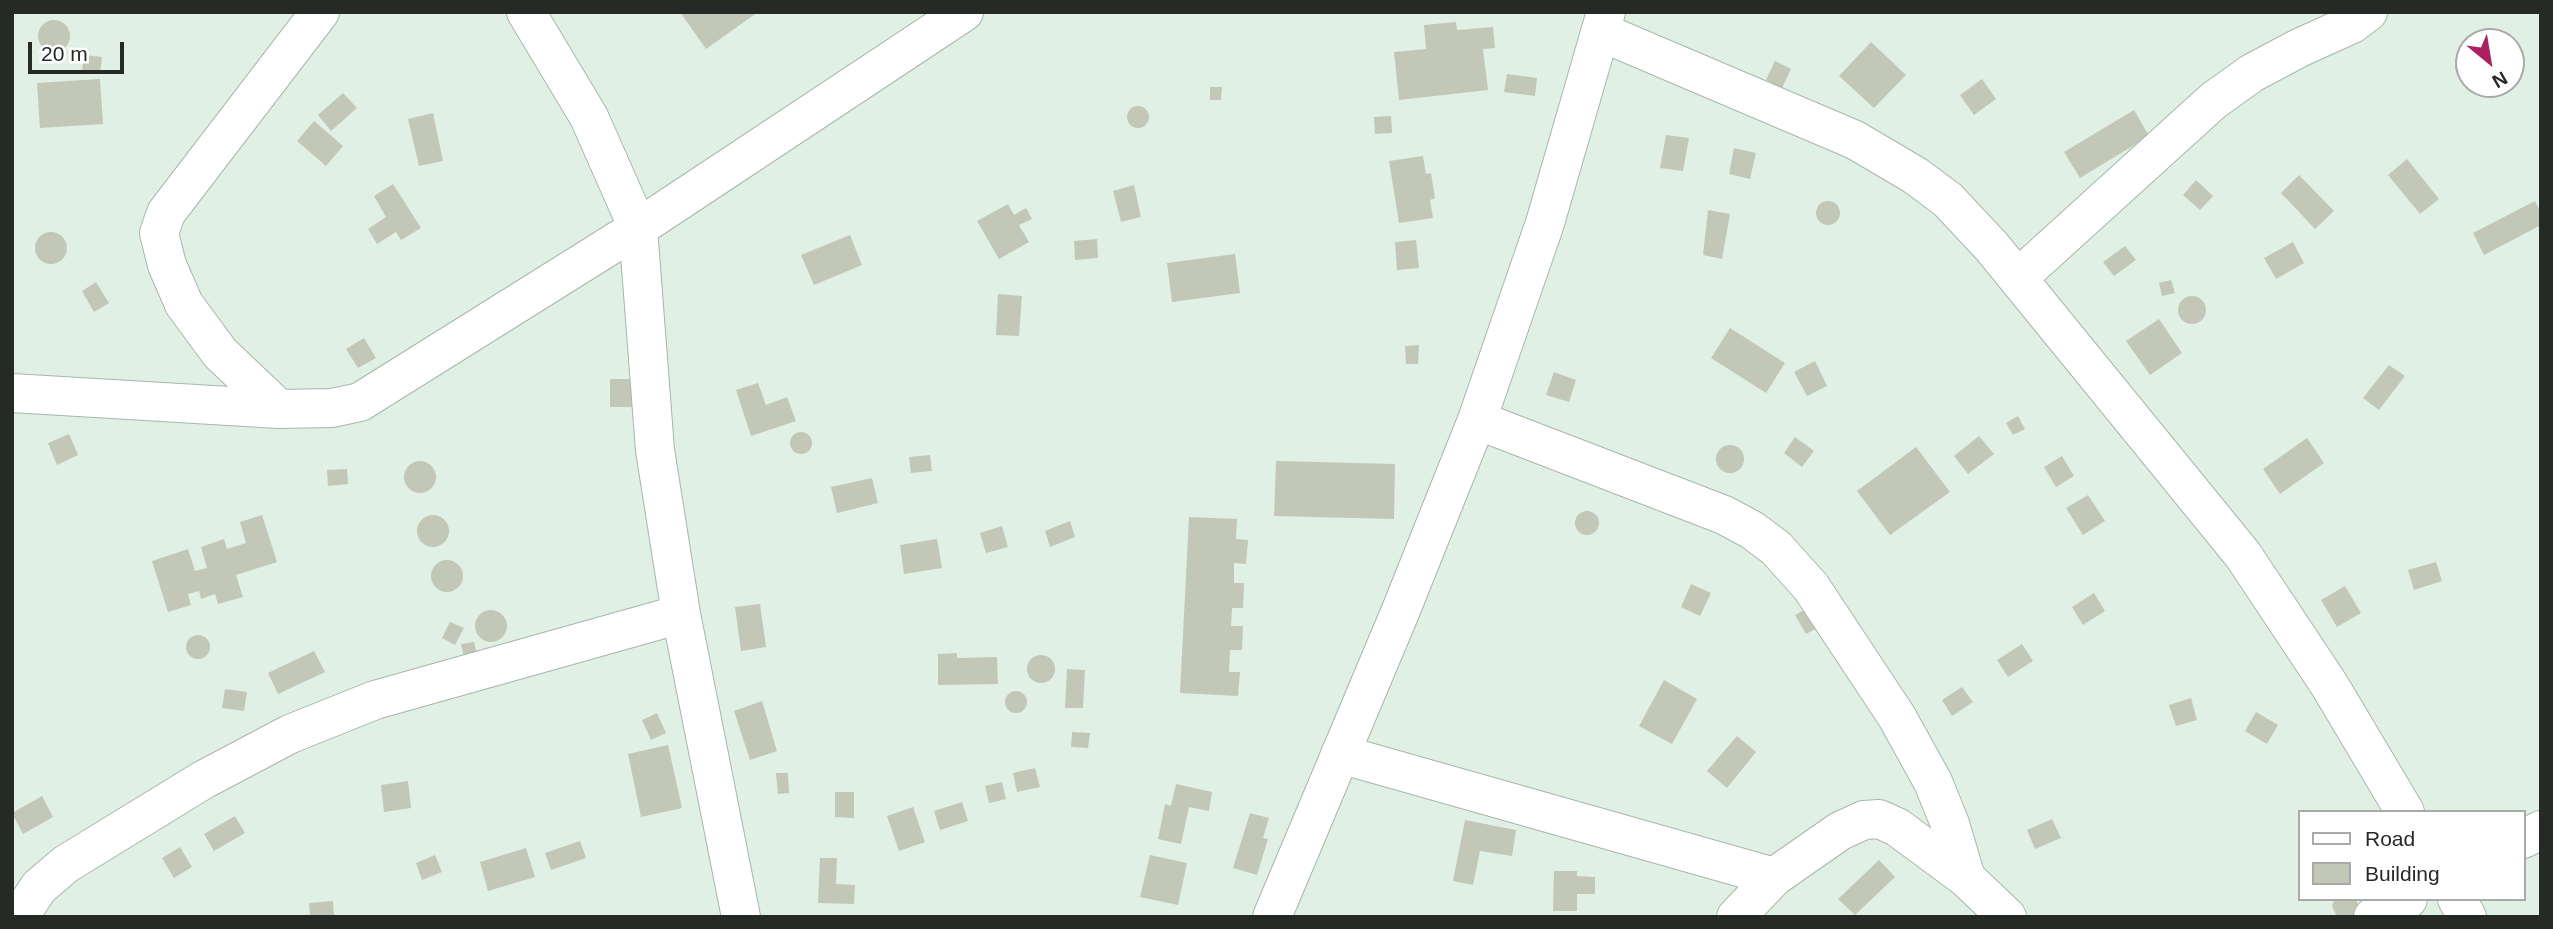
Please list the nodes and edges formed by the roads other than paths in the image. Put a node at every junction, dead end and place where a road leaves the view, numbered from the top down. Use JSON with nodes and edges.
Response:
{"nodes":[{"id":1,"x":320,"y":12,"type":"edge"},
{"id":2,"x":526,"y":12,"type":"edge"},
{"id":3,"x":964,"y":12,"type":"edge"},
{"id":4,"x":2368,"y":12,"type":"edge"},
{"id":5,"x":1604,"y":22,"type":"edge"},
{"id":6,"x":638,"y":228,"type":"junction"},
{"id":7,"x":2018,"y":278,"type":"junction"},
{"id":8,"x":12,"y":393,"type":"edge"},
{"id":9,"x":279,"y":409,"type":"junction"},
{"id":10,"x":1477,"y":420,"type":"junction"},
{"id":11,"x":681,"y":614,"type":"junction"},
{"id":12,"x":1340,"y":754,"type":"junction"},
{"id":13,"x":2404,"y":810,"type":"edge"},
{"id":14,"x":2541,"y":830,"type":"edge"},
{"id":15,"x":2525,"y":838,"type":"edge"},
{"id":16,"x":1774,"y":877,"type":"junction"},
{"id":17,"x":1966,"y":878,"type":"junction"},
{"id":18,"x":2403,"y":901,"type":"edge"},
{"id":19,"x":2458,"y":901,"type":"edge"},
{"id":20,"x":19,"y":917,"type":"edge"},
{"id":21,"x":741,"y":917,"type":"edge"},
{"id":22,"x":1272,"y":917,"type":"edge"},
{"id":23,"x":1736,"y":917,"type":"edge"},
{"id":24,"x":2007,"y":917,"type":"edge"},
{"id":25,"x":2374,"y":917,"type":"edge"},
{"id":26,"x":2467,"y":917,"type":"edge"}],
"edges":[{"from":1,"to":9,"type":"street"},
{"from":2,"to":6,"type":"street"},
{"from":3,"to":6,"type":"street"},
{"from":4,"to":7,"type":"street"},
{"from":5,"to":7,"type":"street"},
{"from":5,"to":10,"type":"street"},
{"from":6,"to":9,"type":"street"},
{"from":6,"to":11,"type":"street"},
{"from":7,"to":13,"type":"street"},
{"from":8,"to":9,"type":"street"},
{"from":10,"to":12,"type":"street"},
{"from":10,"to":17,"type":"street"},
{"from":11,"to":20,"type":"street"},
{"from":11,"to":21,"type":"street"},
{"from":12,"to":16,"type":"street"},
{"from":12,"to":22,"type":"street"},
{"from":14,"to":15,"type":"street"},
{"from":16,"to":17,"type":"street"},
{"from":16,"to":23,"type":"street"},
{"from":17,"to":24,"type":"street"},
{"from":18,"to":25,"type":"street"},
{"from":19,"to":26,"type":"street"}]}
